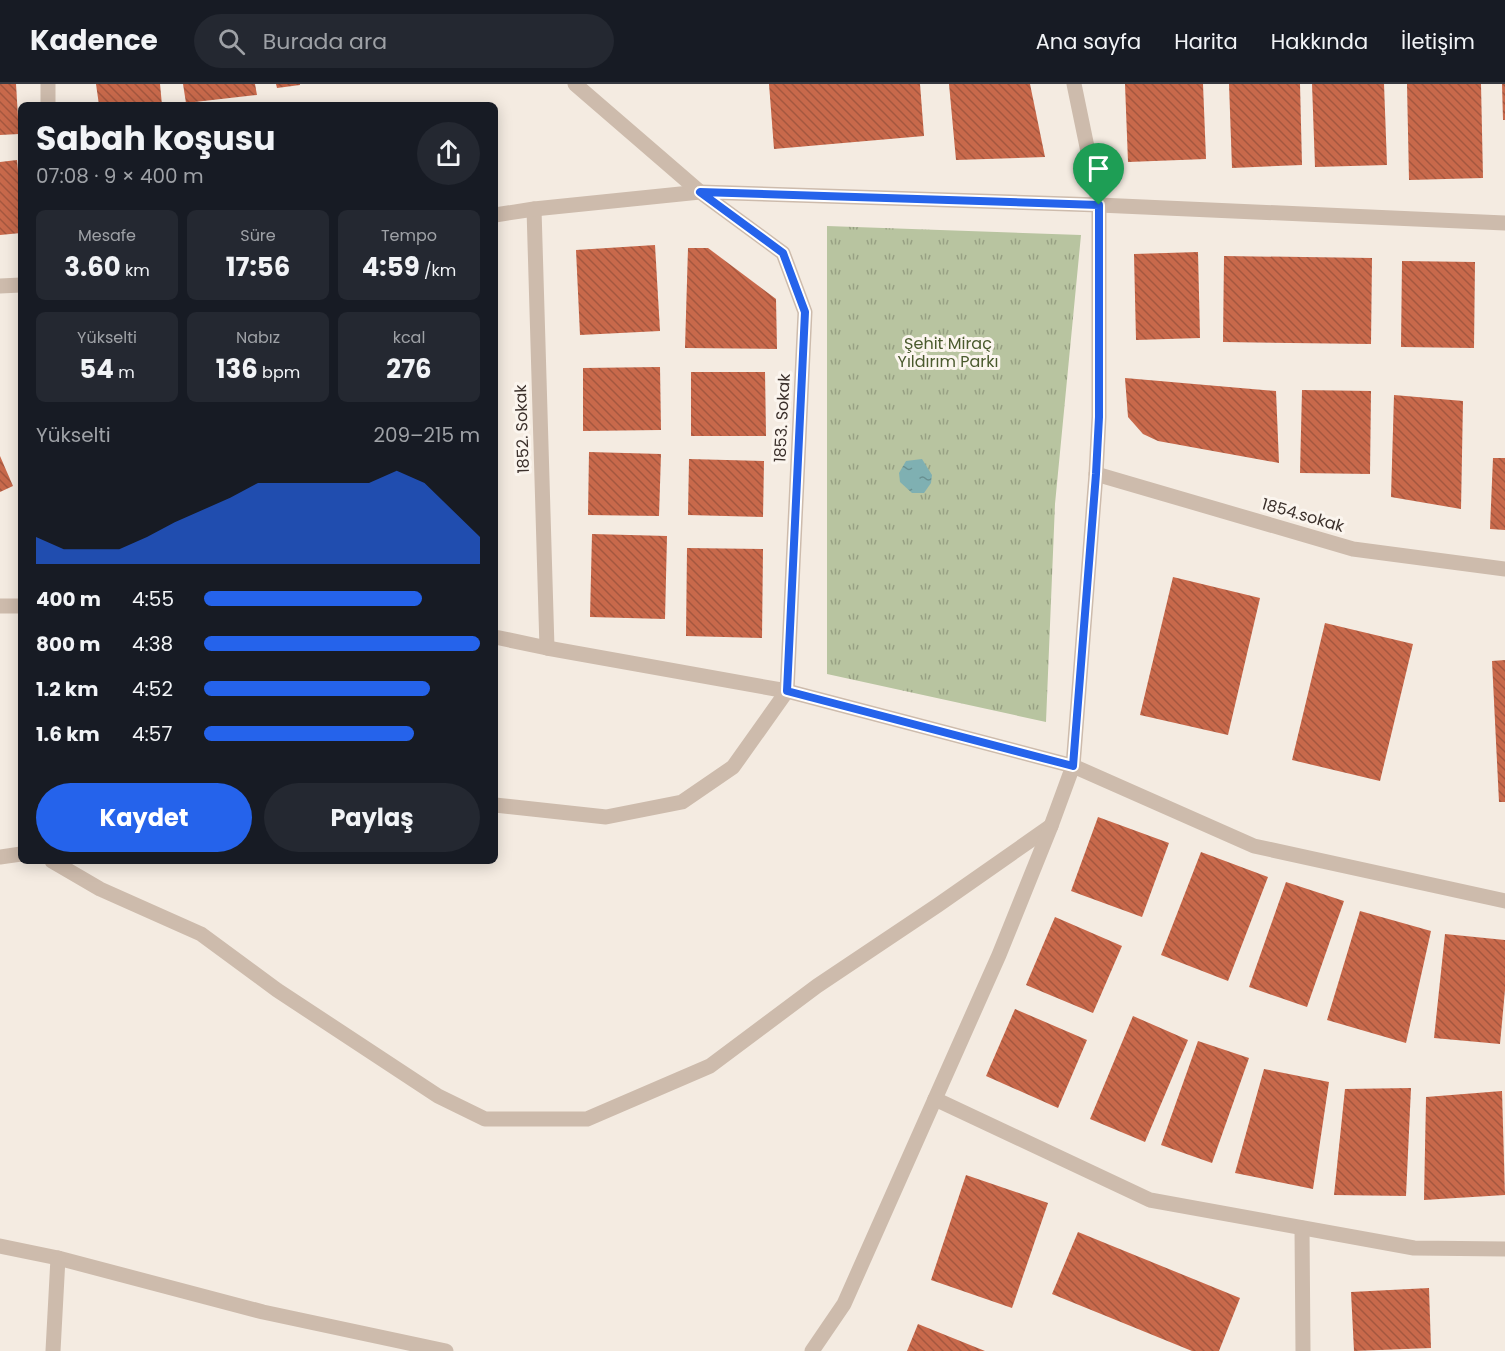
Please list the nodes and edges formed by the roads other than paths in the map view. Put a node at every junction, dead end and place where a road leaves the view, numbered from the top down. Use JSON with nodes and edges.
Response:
{"nodes":[{"id":1,"x":48,"y":84,"type":"edge"},
{"id":2,"x":574,"y":84,"type":"edge"},
{"id":3,"x":1074,"y":84,"type":"edge"},
{"id":4,"x":48,"y":102,"type":"edge"},
{"id":5,"x":700,"y":192,"type":"junction"},
{"id":6,"x":1099,"y":205,"type":"junction"},
{"id":7,"x":534,"y":209,"type":"junction"},
{"id":8,"x":498,"y":215,"type":"edge"},
{"id":9,"x":1505,"y":223,"type":"edge"},
{"id":10,"x":18,"y":285,"type":"edge"},
{"id":11,"x":0,"y":286,"type":"edge"},
{"id":12,"x":1096,"y":474,"type":"junction"},
{"id":13,"x":1505,"y":569,"type":"edge"},
{"id":14,"x":0,"y":606,"type":"edge"},
{"id":15,"x":18,"y":606,"type":"edge"},
{"id":16,"x":498,"y":638,"type":"edge"},
{"id":17,"x":547,"y":648,"type":"junction"},
{"id":18,"x":787,"y":691,"type":"junction"},
{"id":19,"x":1073,"y":766,"type":"junction"},
{"id":20,"x":498,"y":805,"type":"edge"},
{"id":21,"x":1052,"y":826,"type":"junction"},
{"id":22,"x":18,"y":854,"type":"edge"},
{"id":23,"x":0,"y":857,"type":"edge"},
{"id":24,"x":57,"y":864,"type":"edge"},
{"id":25,"x":1505,"y":902,"type":"edge"},
{"id":26,"x":935,"y":1100,"type":"junction"},
{"id":27,"x":1302,"y":1228,"type":"junction"},
{"id":28,"x":0,"y":1246,"type":"edge"},
{"id":29,"x":1505,"y":1249,"type":"edge"},
{"id":30,"x":58,"y":1258,"type":"junction"},
{"id":31,"x":53,"y":1351,"type":"edge"},
{"id":32,"x":446,"y":1351,"type":"edge"},
{"id":33,"x":812,"y":1351,"type":"edge"},
{"id":34,"x":1304,"y":1351,"type":"edge"}],
"edges":[{"from":1,"to":4,"type":"street"},
{"from":2,"to":5,"type":"street","name":"1853. Sokak"},
{"from":3,"to":6,"type":"street"},
{"from":5,"to":6,"type":"street"},
{"from":5,"to":7,"type":"street"},
{"from":5,"to":18,"type":"street","name":"1853. Sokak"},
{"from":6,"to":9,"type":"street"},
{"from":6,"to":12,"type":"street"},
{"from":7,"to":8,"type":"street"},
{"from":7,"to":17,"type":"street","name":"1852. Sokak"},
{"from":10,"to":11,"type":"street"},
{"from":12,"to":13,"type":"street","name":"1854.sokak"},
{"from":12,"to":19,"type":"street"},
{"from":14,"to":15,"type":"street"},
{"from":16,"to":17,"type":"street"},
{"from":17,"to":18,"type":"street"},
{"from":18,"to":19,"type":"street"},
{"from":18,"to":20,"type":"street"},
{"from":19,"to":21,"type":"street"},
{"from":19,"to":25,"type":"street"},
{"from":21,"to":24,"type":"street"},
{"from":21,"to":26,"type":"street"},
{"from":22,"to":23,"type":"street"},
{"from":26,"to":27,"type":"street"},
{"from":26,"to":33,"type":"street"},
{"from":27,"to":29,"type":"street"},
{"from":27,"to":34,"type":"street"},
{"from":28,"to":30,"type":"street"},
{"from":30,"to":31,"type":"street"},
{"from":30,"to":32,"type":"street"}]}
